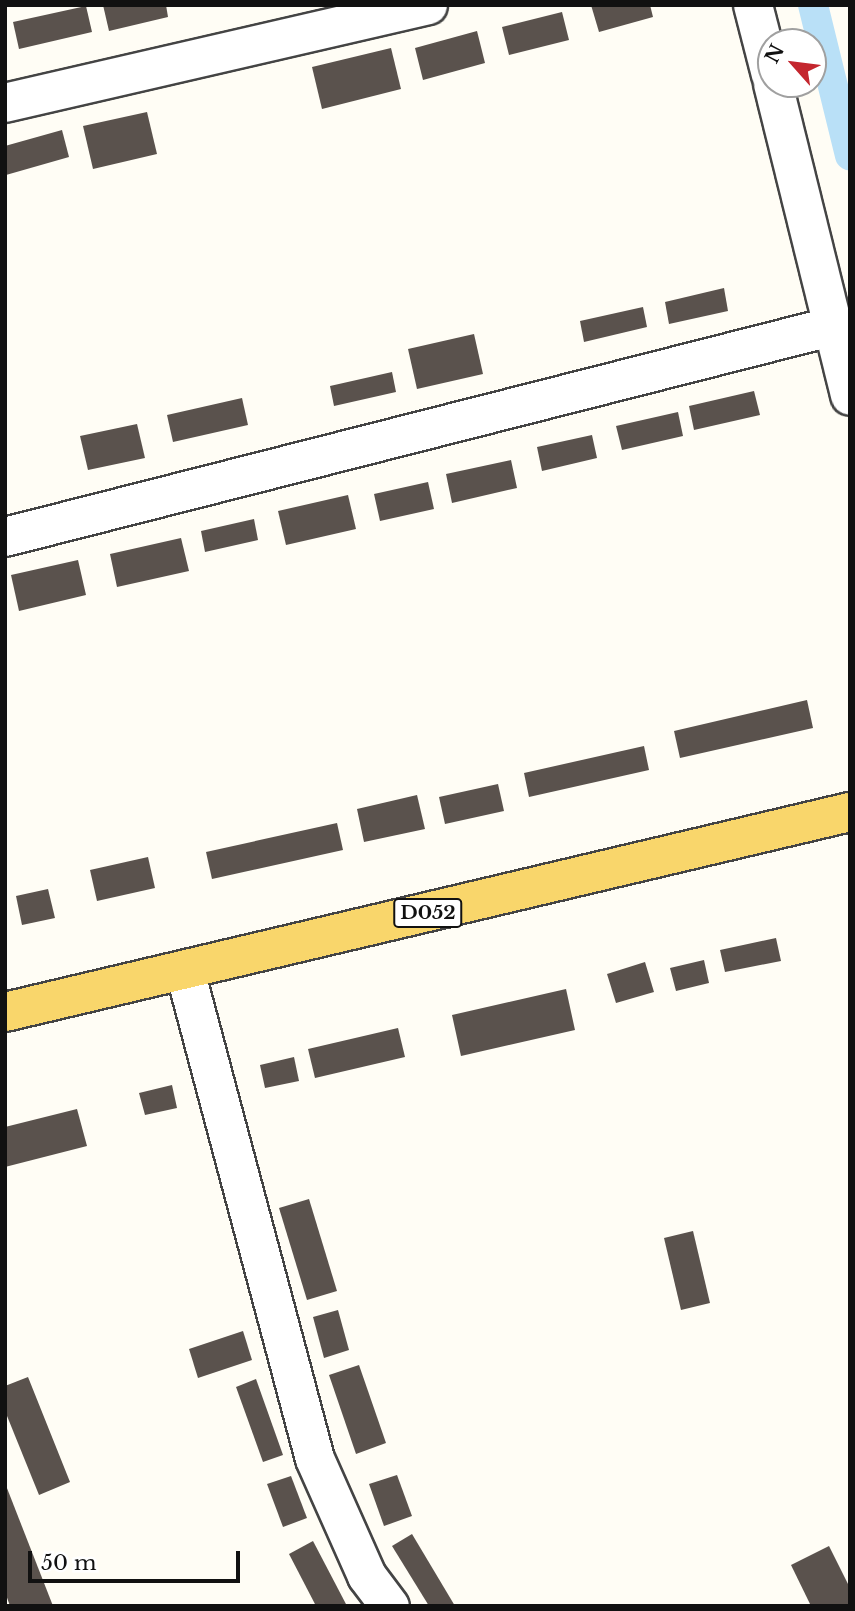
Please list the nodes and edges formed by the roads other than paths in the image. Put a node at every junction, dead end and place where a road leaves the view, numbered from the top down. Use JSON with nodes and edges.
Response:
{"nodes":[{"id":1,"x":428,"y":5,"type":"edge"},
{"id":2,"x":754,"y":5,"type":"edge"},
{"id":3,"x":760,"y":28,"type":"edge"},
{"id":4,"x":777,"y":98,"type":"edge"},
{"id":5,"x":5,"y":103,"type":"edge"},
{"id":6,"x":834,"y":326,"type":"junction"},
{"id":7,"x":850,"y":396,"type":"edge"},
{"id":8,"x":5,"y":537,"type":"edge"},
{"id":9,"x":850,"y":812,"type":"edge"},
{"id":10,"x":185,"y":971,"type":"junction"},
{"id":11,"x":5,"y":1012,"type":"edge"},
{"id":12,"x":390,"y":1606,"type":"edge"}],
"edges":[{"from":1,"to":5,"type":"street"},
{"from":2,"to":3,"type":"street"},
{"from":4,"to":6,"type":"street"},
{"from":6,"to":7,"type":"street"},
{"from":6,"to":8,"type":"street"},
{"from":9,"to":10,"type":"main road","number":"D052"},
{"from":10,"to":11,"type":"main road","number":"D052"},
{"from":10,"to":12,"type":"street"}]}
